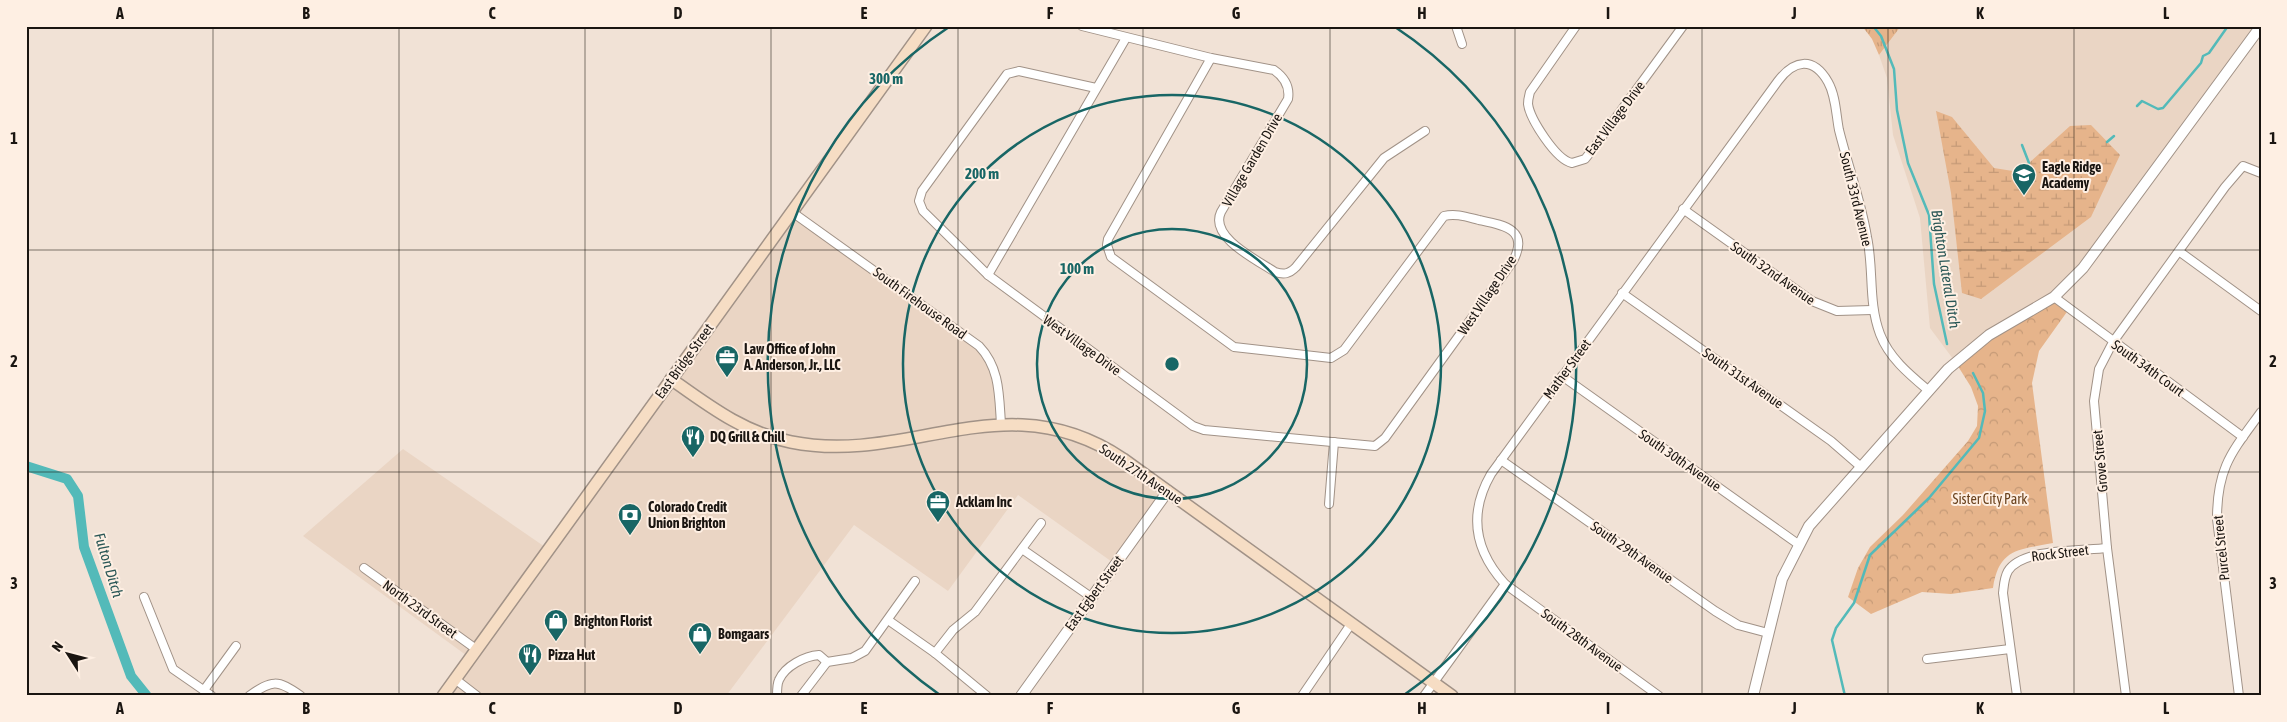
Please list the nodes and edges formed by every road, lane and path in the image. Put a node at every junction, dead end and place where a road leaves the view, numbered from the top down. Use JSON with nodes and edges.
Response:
{"nodes":[{"id":1,"x":926,"y":26,"type":"edge"},
{"id":2,"x":1082,"y":26,"type":"edge"},
{"id":3,"x":1456,"y":26,"type":"edge"},
{"id":4,"x":1576,"y":26,"type":"edge"},
{"id":5,"x":1682,"y":26,"type":"edge"},
{"id":6,"x":2261,"y":26,"type":"edge"},
{"id":7,"x":1126,"y":38,"type":"junction"},
{"id":8,"x":1462,"y":44,"type":"dead end"},
{"id":9,"x":1211,"y":58,"type":"junction"},
{"id":10,"x":1801,"y":64,"type":"joint"},
{"id":11,"x":1096,"y":88,"type":"junction"},
{"id":12,"x":1426,"y":131,"type":"dead end"},
{"id":13,"x":2261,"y":173,"type":"edge"},
{"id":14,"x":1683,"y":209,"type":"junction"},
{"id":15,"x":792,"y":212,"type":"junction"},
{"id":16,"x":2180,"y":252,"type":"junction"},
{"id":17,"x":988,"y":275,"type":"junction"},
{"id":18,"x":1622,"y":293,"type":"junction"},
{"id":19,"x":2054,"y":297,"type":"junction"},
{"id":20,"x":1872,"y":310,"type":"junction"},
{"id":21,"x":2261,"y":311,"type":"edge"},
{"id":22,"x":2113,"y":342,"type":"junction"},
{"id":23,"x":1562,"y":376,"type":"junction"},
{"id":24,"x":671,"y":379,"type":"junction"},
{"id":25,"x":1930,"y":391,"type":"junction"},
{"id":26,"x":2261,"y":412,"type":"edge"},
{"id":27,"x":1002,"y":424,"type":"junction"},
{"id":28,"x":2243,"y":437,"type":"junction"},
{"id":29,"x":1334,"y":442,"type":"junction"},
{"id":30,"x":1501,"y":460,"type":"junction"},
{"id":31,"x":1861,"y":466,"type":"junction"},
{"id":32,"x":1168,"y":491,"type":"junction"},
{"id":33,"x":1329,"y":504,"type":"dead end"},
{"id":34,"x":1041,"y":523,"type":"dead end"},
{"id":35,"x":1798,"y":544,"type":"junction"},
{"id":36,"x":2107,"y":548,"type":"junction"},
{"id":37,"x":1022,"y":549,"type":"junction"},
{"id":38,"x":364,"y":568,"type":"dead end"},
{"id":39,"x":915,"y":581,"type":"dead end"},
{"id":40,"x":1505,"y":584,"type":"junction"},
{"id":41,"x":144,"y":597,"type":"dead end"},
{"id":42,"x":1091,"y":597,"type":"junction"},
{"id":43,"x":888,"y":620,"type":"junction"},
{"id":44,"x":1351,"y":624,"type":"junction"},
{"id":45,"x":1768,"y":633,"type":"junction"},
{"id":46,"x":236,"y":646,"type":"dead end"},
{"id":47,"x":476,"y":649,"type":"junction"},
{"id":48,"x":2010,"y":649,"type":"junction"},
{"id":49,"x":935,"y":653,"type":"junction"},
{"id":50,"x":1927,"y":659,"type":"dead end"},
{"id":51,"x":827,"y":662,"type":"junction"},
{"id":52,"x":455,"y":679,"type":"junction"},
{"id":53,"x":1434,"y":682,"type":"junction"},
{"id":54,"x":204,"y":690,"type":"junction"},
{"id":55,"x":212,"y":696,"type":"edge"},
{"id":56,"x":249,"y":696,"type":"edge"},
{"id":57,"x":301,"y":696,"type":"edge"},
{"id":58,"x":443,"y":696,"type":"edge"},
{"id":59,"x":476,"y":696,"type":"edge"},
{"id":60,"x":777,"y":696,"type":"edge"},
{"id":61,"x":801,"y":696,"type":"edge"},
{"id":62,"x":987,"y":696,"type":"edge"},
{"id":63,"x":1021,"y":696,"type":"edge"},
{"id":64,"x":1302,"y":696,"type":"edge"},
{"id":65,"x":1424,"y":696,"type":"edge"},
{"id":66,"x":1452,"y":696,"type":"edge"},
{"id":67,"x":1659,"y":696,"type":"edge"},
{"id":68,"x":1754,"y":696,"type":"edge"},
{"id":69,"x":2017,"y":696,"type":"edge"},
{"id":70,"x":2126,"y":696,"type":"edge"},
{"id":71,"x":2239,"y":696,"type":"edge"}],
"edges":[{"from":1,"to":15,"type":"main road","name":"East Bridge Street"},
{"from":2,"to":7,"type":"street","name":"Village Garden Drive"},
{"from":3,"to":8,"type":"street"},
{"from":4,"to":5,"type":"street","name":"East Village Drive"},
{"from":6,"to":19,"type":"street"},
{"from":7,"to":9,"type":"street","name":"Village Garden Drive"},
{"from":7,"to":11,"type":"street"},
{"from":9,"to":12,"type":"street","name":"Village Garden Drive"},
{"from":9,"to":29,"type":"street","name":"West Village Drive"},
{"from":10,"to":14,"type":"street","name":"Mather Street"},
{"from":10,"to":20,"type":"street","name":"South 33rd Avenue"},
{"from":11,"to":17,"type":"street"},
{"from":11,"to":17,"type":"street","name":"West Village Drive"},
{"from":13,"to":16,"type":"street","name":"Grove Street"},
{"from":14,"to":18,"type":"street","name":"Mather Street"},
{"from":14,"to":20,"type":"street","name":"South 32nd Avenue"},
{"from":15,"to":24,"type":"main road","name":"East Bridge Street"},
{"from":15,"to":27,"type":"street","name":"South Firehouse Road"},
{"from":16,"to":21,"type":"street"},
{"from":16,"to":22,"type":"street","name":"Grove Street"},
{"from":17,"to":29,"type":"street","name":"West Village Drive"},
{"from":18,"to":23,"type":"street","name":"Mather Street"},
{"from":18,"to":31,"type":"street","name":"South 31st Avenue"},
{"from":19,"to":22,"type":"street","name":"South 34th Court"},
{"from":19,"to":25,"type":"street"},
{"from":20,"to":25,"type":"street","name":"South 33rd Avenue"},
{"from":22,"to":28,"type":"street","name":"South 34th Court"},
{"from":22,"to":36,"type":"street","name":"Grove Street"},
{"from":23,"to":30,"type":"street","name":"Mather Street"},
{"from":23,"to":35,"type":"street","name":"South 30th Avenue"},
{"from":24,"to":27,"type":"main road","name":"South 27th Avenue"},
{"from":24,"to":47,"type":"main road","name":"East Bridge Street"},
{"from":25,"to":31,"type":"street"},
{"from":26,"to":28,"type":"street","name":"Purcel Street"},
{"from":27,"to":32,"type":"main road","name":"South 27th Avenue"},
{"from":28,"to":71,"type":"street","name":"Purcel Street"},
{"from":29,"to":33,"type":"street"},
{"from":30,"to":40,"type":"street","name":"Mather Street"},
{"from":30,"to":45,"type":"street","name":"South 29th Avenue"},
{"from":31,"to":35,"type":"street"},
{"from":32,"to":42,"type":"street","name":"East Egbert Street"},
{"from":32,"to":44,"type":"main road","name":"South 27th Avenue"},
{"from":34,"to":37,"type":"street"},
{"from":35,"to":45,"type":"street"},
{"from":36,"to":48,"type":"street","name":"Rock Street"},
{"from":36,"to":70,"type":"street","name":"Grove Street"},
{"from":37,"to":42,"type":"street"},
{"from":37,"to":49,"type":"street"},
{"from":38,"to":47,"type":"street","name":"North 23rd Street"},
{"from":39,"to":43,"type":"street"},
{"from":40,"to":53,"type":"street"},
{"from":40,"to":67,"type":"street","name":"South 28th Avenue"},
{"from":41,"to":54,"type":"street"},
{"from":42,"to":63,"type":"street","name":"East Egbert Street"},
{"from":43,"to":49,"type":"street"},
{"from":43,"to":51,"type":"street"},
{"from":44,"to":53,"type":"main road","name":"South 27th Avenue"},
{"from":44,"to":64,"type":"street"},
{"from":45,"to":68,"type":"street"},
{"from":46,"to":54,"type":"street"},
{"from":47,"to":52,"type":"main road","name":"East Bridge Street"},
{"from":48,"to":50,"type":"street"},
{"from":48,"to":69,"type":"street","name":"Rock Street"},
{"from":49,"to":62,"type":"street"},
{"from":51,"to":60,"type":"street"},
{"from":51,"to":61,"type":"street"},
{"from":52,"to":58,"type":"main road","name":"East Bridge Street"},
{"from":52,"to":59,"type":"street"},
{"from":53,"to":65,"type":"street"},
{"from":53,"to":66,"type":"main road","name":"South 27th Avenue"},
{"from":54,"to":55,"type":"street"},
{"from":56,"to":57,"type":"street"}]}
